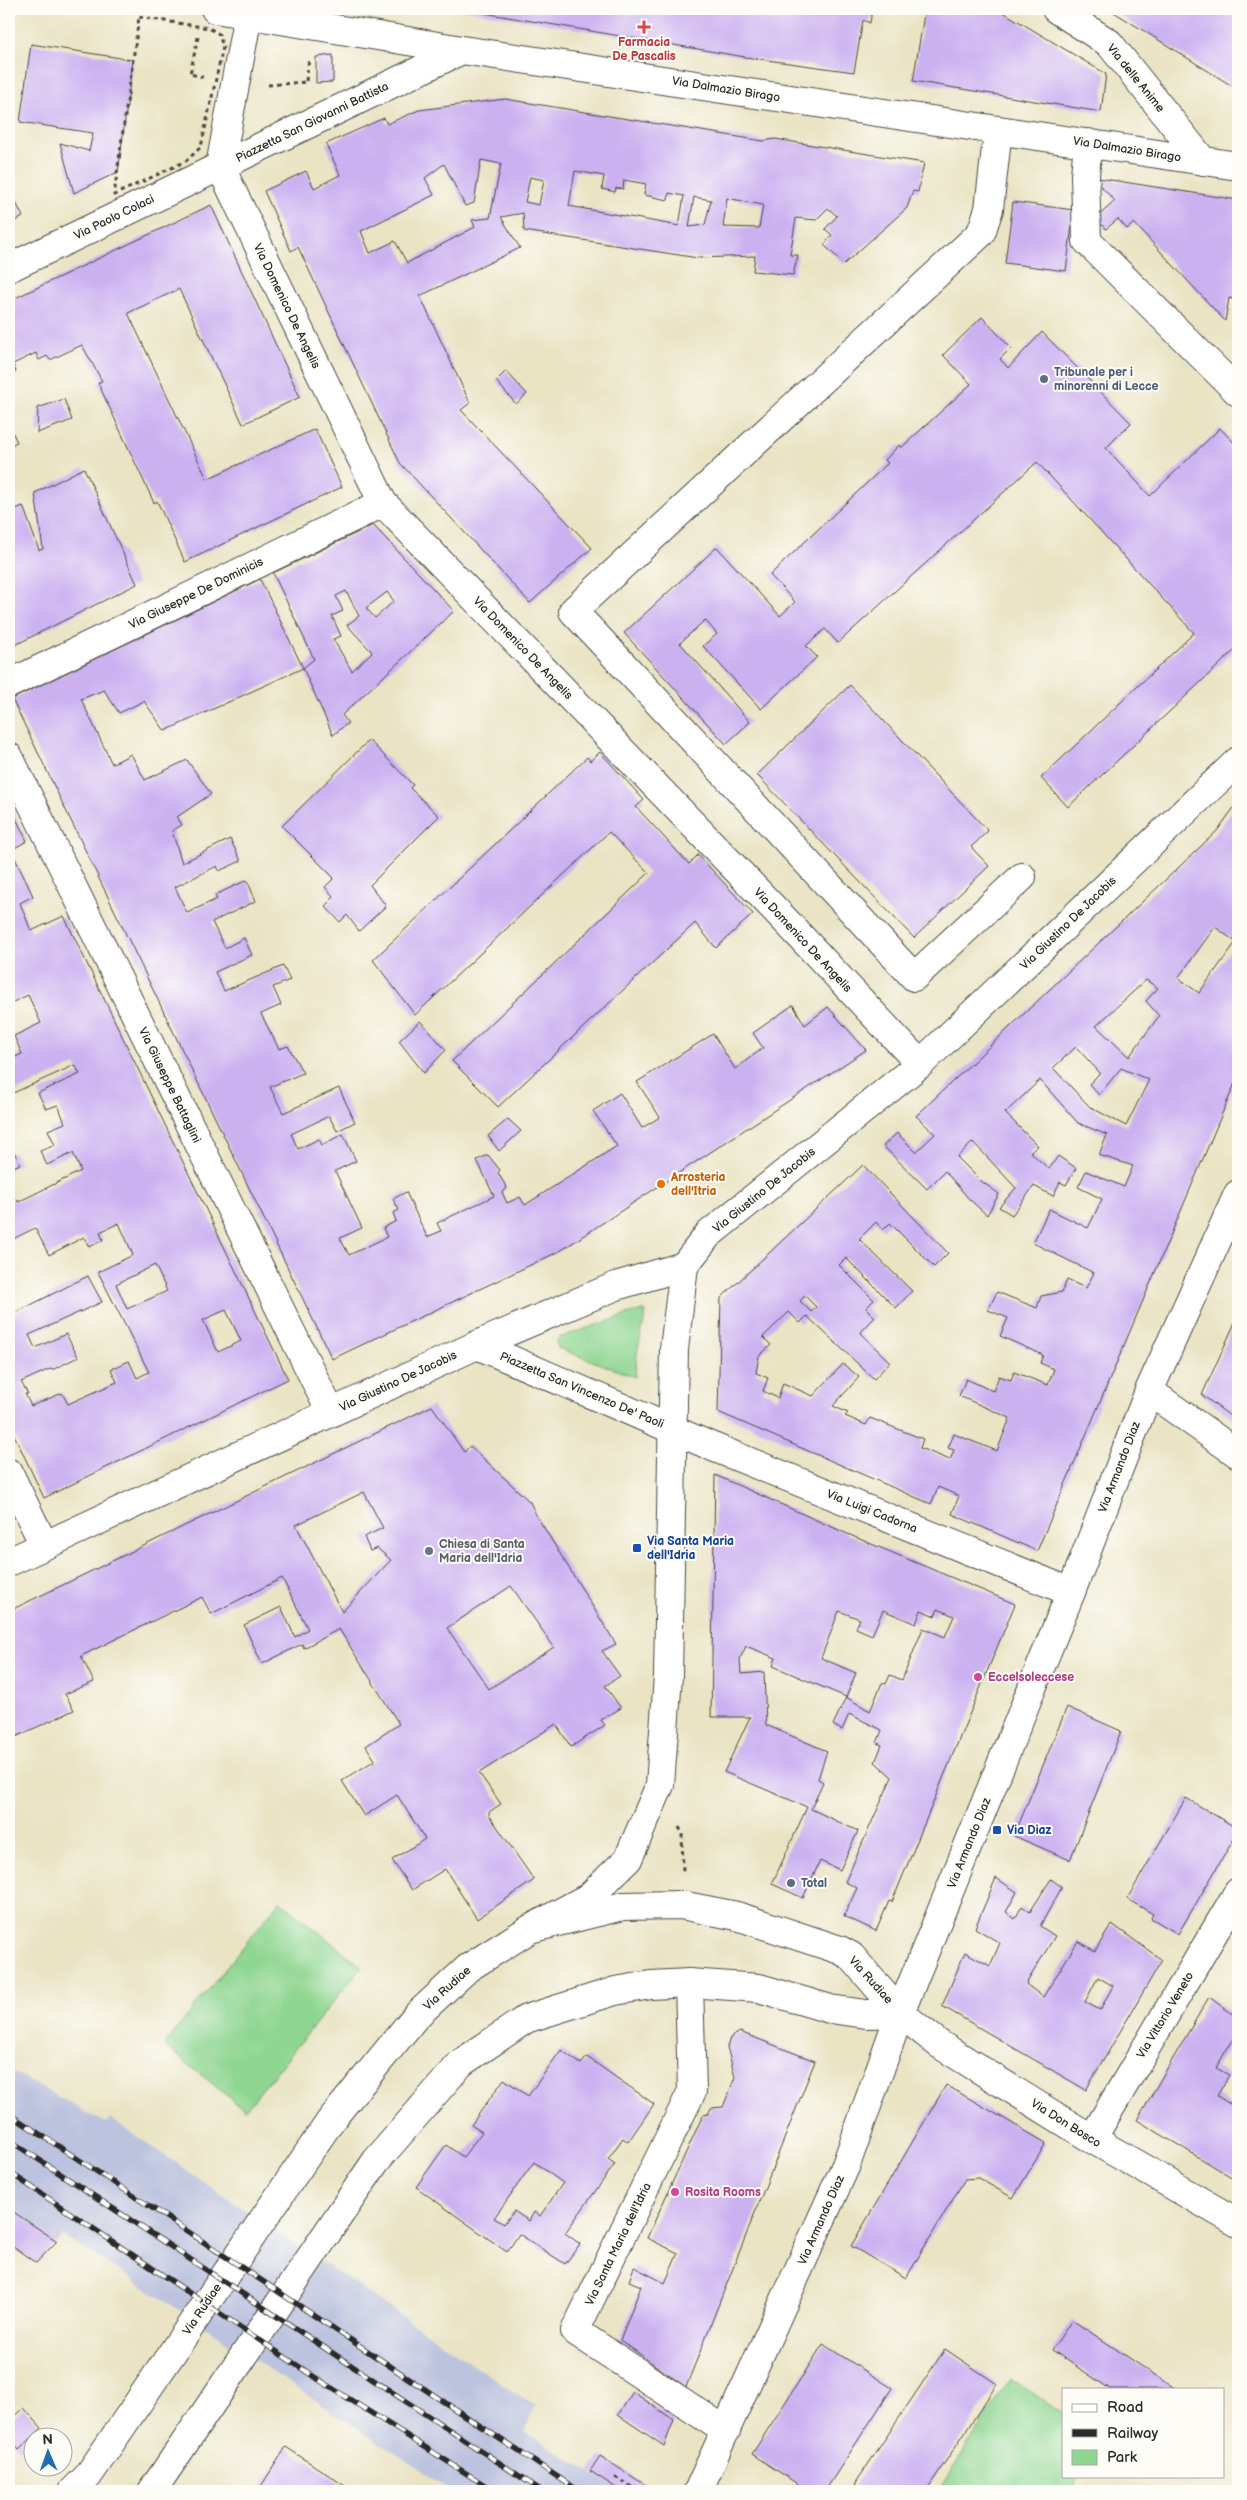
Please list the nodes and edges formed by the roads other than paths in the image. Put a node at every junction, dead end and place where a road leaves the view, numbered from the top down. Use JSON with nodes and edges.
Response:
{"nodes":[{"id":1,"x":1056,"y":9,"type":"edge"},
{"id":2,"x":248,"y":12,"type":"edge"},
{"id":3,"x":207,"y":18,"type":"edge"},
{"id":4,"x":462,"y":50,"type":"junction"},
{"id":5,"x":998,"y":130,"type":"junction"},
{"id":6,"x":1088,"y":143,"type":"junction"},
{"id":7,"x":1203,"y":161,"type":"junction"},
{"id":8,"x":220,"y":166,"type":"junction"},
{"id":9,"x":1238,"y":166,"type":"edge"},
{"id":10,"x":9,"y":268,"type":"edge"},
{"id":11,"x":1238,"y":392,"type":"edge"},
{"id":12,"x":383,"y":503,"type":"junction"},
{"id":13,"x":9,"y":684,"type":"edge"},
{"id":14,"x":9,"y":757,"type":"edge"},
{"id":15,"x":1238,"y":761,"type":"edge"},
{"id":16,"x":1022,"y":877,"type":"dead end"},
{"id":17,"x":920,"y":1064,"type":"junction"},
{"id":18,"x":1238,"y":1194,"type":"edge"},
{"id":19,"x":684,"y":1266,"type":"junction"},
{"id":20,"x":477,"y":1345,"type":"junction"},
{"id":21,"x":1149,"y":1391,"type":"junction"},
{"id":22,"x":331,"y":1413,"type":"junction"},
{"id":23,"x":673,"y":1430,"type":"junction"},
{"id":24,"x":1238,"y":1454,"type":"edge"},
{"id":25,"x":9,"y":1473,"type":"edge"},
{"id":26,"x":44,"y":1545,"type":"junction"},
{"id":27,"x":9,"y":1562,"type":"edge"},
{"id":28,"x":1070,"y":1592,"type":"junction"},
{"id":29,"x":1238,"y":1892,"type":"edge"},
{"id":30,"x":530,"y":1929,"type":"junction"},
{"id":31,"x":689,"y":1983,"type":"junction"},
{"id":32,"x":900,"y":2013,"type":"junction"},
{"id":33,"x":1092,"y":2139,"type":"junction"},
{"id":34,"x":1238,"y":2224,"type":"edge"},
{"id":35,"x":726,"y":2430,"type":"junction"},
{"id":36,"x":73,"y":2491,"type":"edge"},
{"id":37,"x":152,"y":2491,"type":"edge"},
{"id":38,"x":698,"y":2491,"type":"edge"}],
"edges":[{"from":1,"to":7,"type":"street","name":"Via delle Anime"},
{"from":2,"to":3,"type":"street","name":"Via Dalmazio Birago"},
{"from":2,"to":4,"type":"street","name":"Via Dalmazio Birago"},
{"from":2,"to":8,"type":"street","name":"Piazzetta San Giovanni Battista"},
{"from":4,"to":5,"type":"street","name":"Via Dalmazio Birago"},
{"from":4,"to":8,"type":"street","name":"Piazzetta San Giovanni Battista"},
{"from":5,"to":6,"type":"street","name":"Via Dalmazio Birago"},
{"from":5,"to":16,"type":"street"},
{"from":6,"to":7,"type":"street","name":"Via Dalmazio Birago"},
{"from":6,"to":11,"type":"street"},
{"from":7,"to":9,"type":"street","name":"Via Dalmazio Birago"},
{"from":8,"to":10,"type":"street","name":"Via Paolo Colaci"},
{"from":8,"to":12,"type":"street","name":"Via Domenico De Angelis"},
{"from":12,"to":13,"type":"street","name":"Via Giuseppe De Dominicis"},
{"from":12,"to":17,"type":"street","name":"Via Domenico De Angelis"},
{"from":14,"to":22,"type":"street","name":"Via Giuseppe Battaglini"},
{"from":15,"to":17,"type":"street","name":"Via Giustino De Jacobis"},
{"from":17,"to":19,"type":"street","name":"Via Giustino De Jacobis"},
{"from":18,"to":21,"type":"street","name":"Via Armando Diaz"},
{"from":19,"to":20,"type":"street","name":"Via Giustino De Jacobis"},
{"from":19,"to":23,"type":"street","name":"Piazzetta San Vincenzo De' Paoli"},
{"from":20,"to":22,"type":"street","name":"Via Giustino De Jacobis"},
{"from":20,"to":23,"type":"street","name":"Piazzetta San Vincenzo De' Paoli"},
{"from":21,"to":24,"type":"street"},
{"from":21,"to":28,"type":"street","name":"Via Armando Diaz"},
{"from":22,"to":26,"type":"street","name":"Via Giustino De Jacobis"},
{"from":23,"to":28,"type":"street","name":"Via Luigi Cadorna"},
{"from":23,"to":30,"type":"street"},
{"from":25,"to":26,"type":"street"},
{"from":26,"to":27,"type":"street","name":"Via Giustino De Jacobis"},
{"from":28,"to":32,"type":"street","name":"Via Armando Diaz"},
{"from":29,"to":33,"type":"street","name":"Via Vittorio Veneto"},
{"from":30,"to":32,"type":"street","name":"Via Rudiae"},
{"from":30,"to":36,"type":"street","name":"Via Rudiae"},
{"from":31,"to":32,"type":"street","name":"Via Rudiae"},
{"from":31,"to":35,"type":"street","name":"Via Santa Maria dell'Idria"},
{"from":31,"to":37,"type":"street","name":"Via Rudiae"},
{"from":32,"to":33,"type":"street","name":"Via Don Bosco"},
{"from":32,"to":35,"type":"street","name":"Via Armando Diaz"},
{"from":33,"to":34,"type":"street","name":"Via Don Bosco"},
{"from":35,"to":38,"type":"street","name":"Via Armando Diaz"}]}
